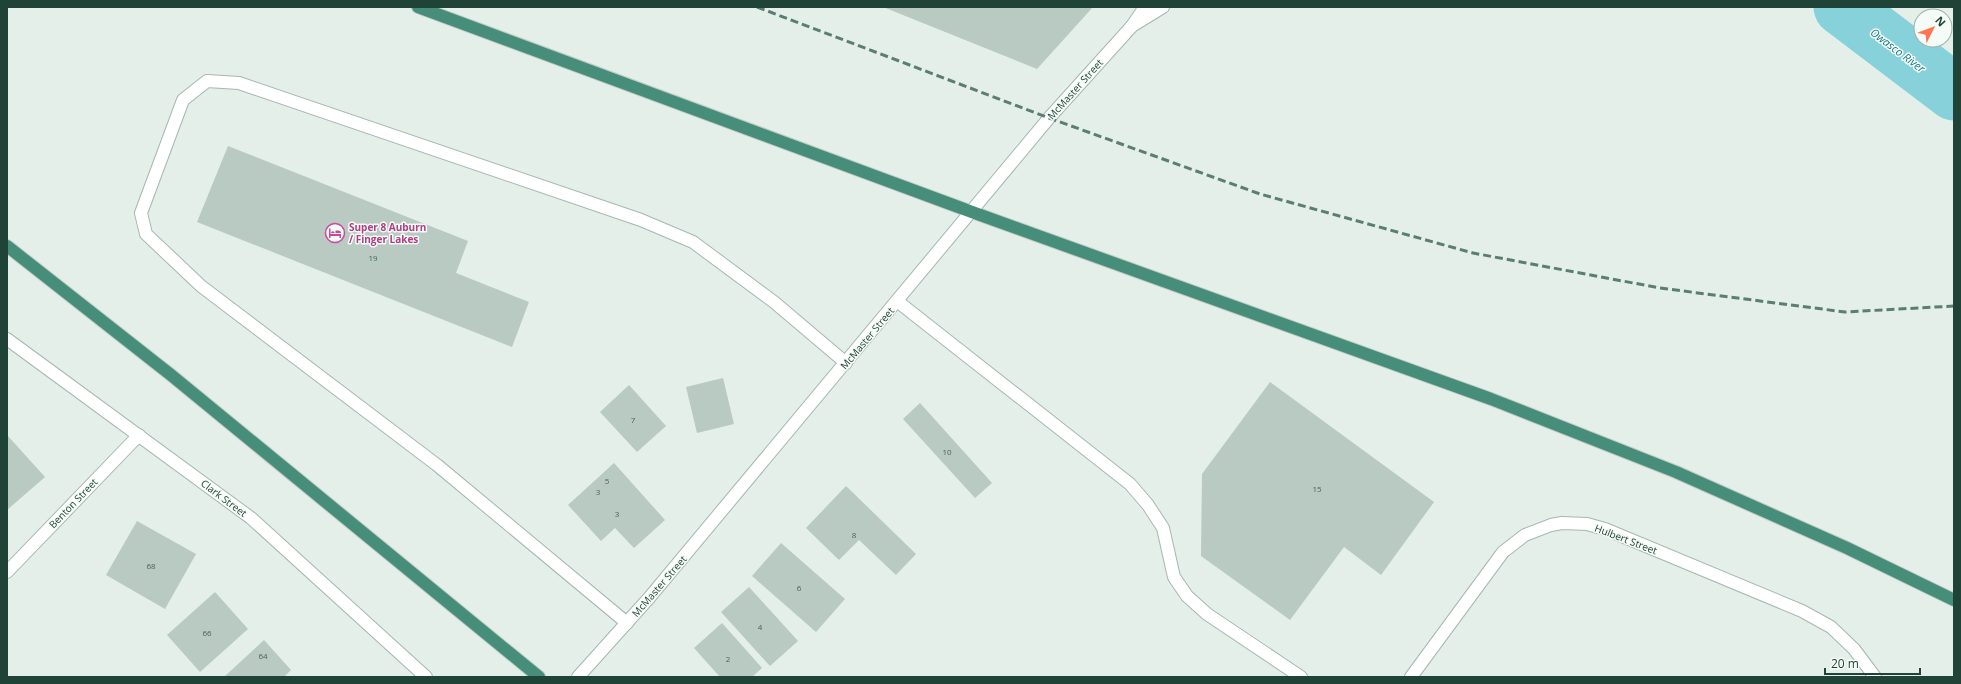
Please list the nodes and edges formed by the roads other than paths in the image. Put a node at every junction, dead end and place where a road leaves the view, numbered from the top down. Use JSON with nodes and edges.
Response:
{"nodes":[{"id":1,"x":418,"y":7,"type":"edge"},
{"id":2,"x":1144,"y":7,"type":"edge"},
{"id":3,"x":1163,"y":7,"type":"edge"},
{"id":4,"x":1132,"y":26,"type":"junction"},
{"id":5,"x":972,"y":212,"type":"junction"},
{"id":6,"x":7,"y":246,"type":"edge"},
{"id":7,"x":898,"y":301,"type":"junction"},
{"id":8,"x":7,"y":339,"type":"edge"},
{"id":9,"x":846,"y":363,"type":"junction"},
{"id":10,"x":139,"y":435,"type":"junction"},
{"id":11,"x":7,"y":572,"type":"edge"},
{"id":12,"x":1954,"y":600,"type":"edge"},
{"id":13,"x":627,"y":623,"type":"junction"},
{"id":14,"x":426,"y":677,"type":"edge"},
{"id":15,"x":539,"y":677,"type":"edge"},
{"id":16,"x":578,"y":677,"type":"edge"},
{"id":17,"x":1301,"y":677,"type":"edge"},
{"id":18,"x":1410,"y":677,"type":"edge"},
{"id":19,"x":1875,"y":677,"type":"edge"}],
"edges":[{"from":1,"to":5,"type":"highway"},
{"from":2,"to":4,"type":"street"},
{"from":3,"to":4,"type":"street","name":"McMaster Street"},
{"from":4,"to":5,"type":"street","name":"McMaster Street"},
{"from":5,"to":7,"type":"street","name":"McMaster Street"},
{"from":5,"to":12,"type":"highway"},
{"from":6,"to":15,"type":"highway"},
{"from":7,"to":9,"type":"street","name":"McMaster Street"},
{"from":7,"to":17,"type":"street"},
{"from":8,"to":10,"type":"street","name":"Clark Street"},
{"from":9,"to":13,"type":"street","name":"McMaster Street"},
{"from":9,"to":13,"type":"street"},
{"from":10,"to":11,"type":"street","name":"Benton Street"},
{"from":10,"to":14,"type":"street","name":"Clark Street"},
{"from":13,"to":16,"type":"street","name":"McMaster Street"},
{"from":18,"to":19,"type":"street","name":"Hulbert Street"}]}
